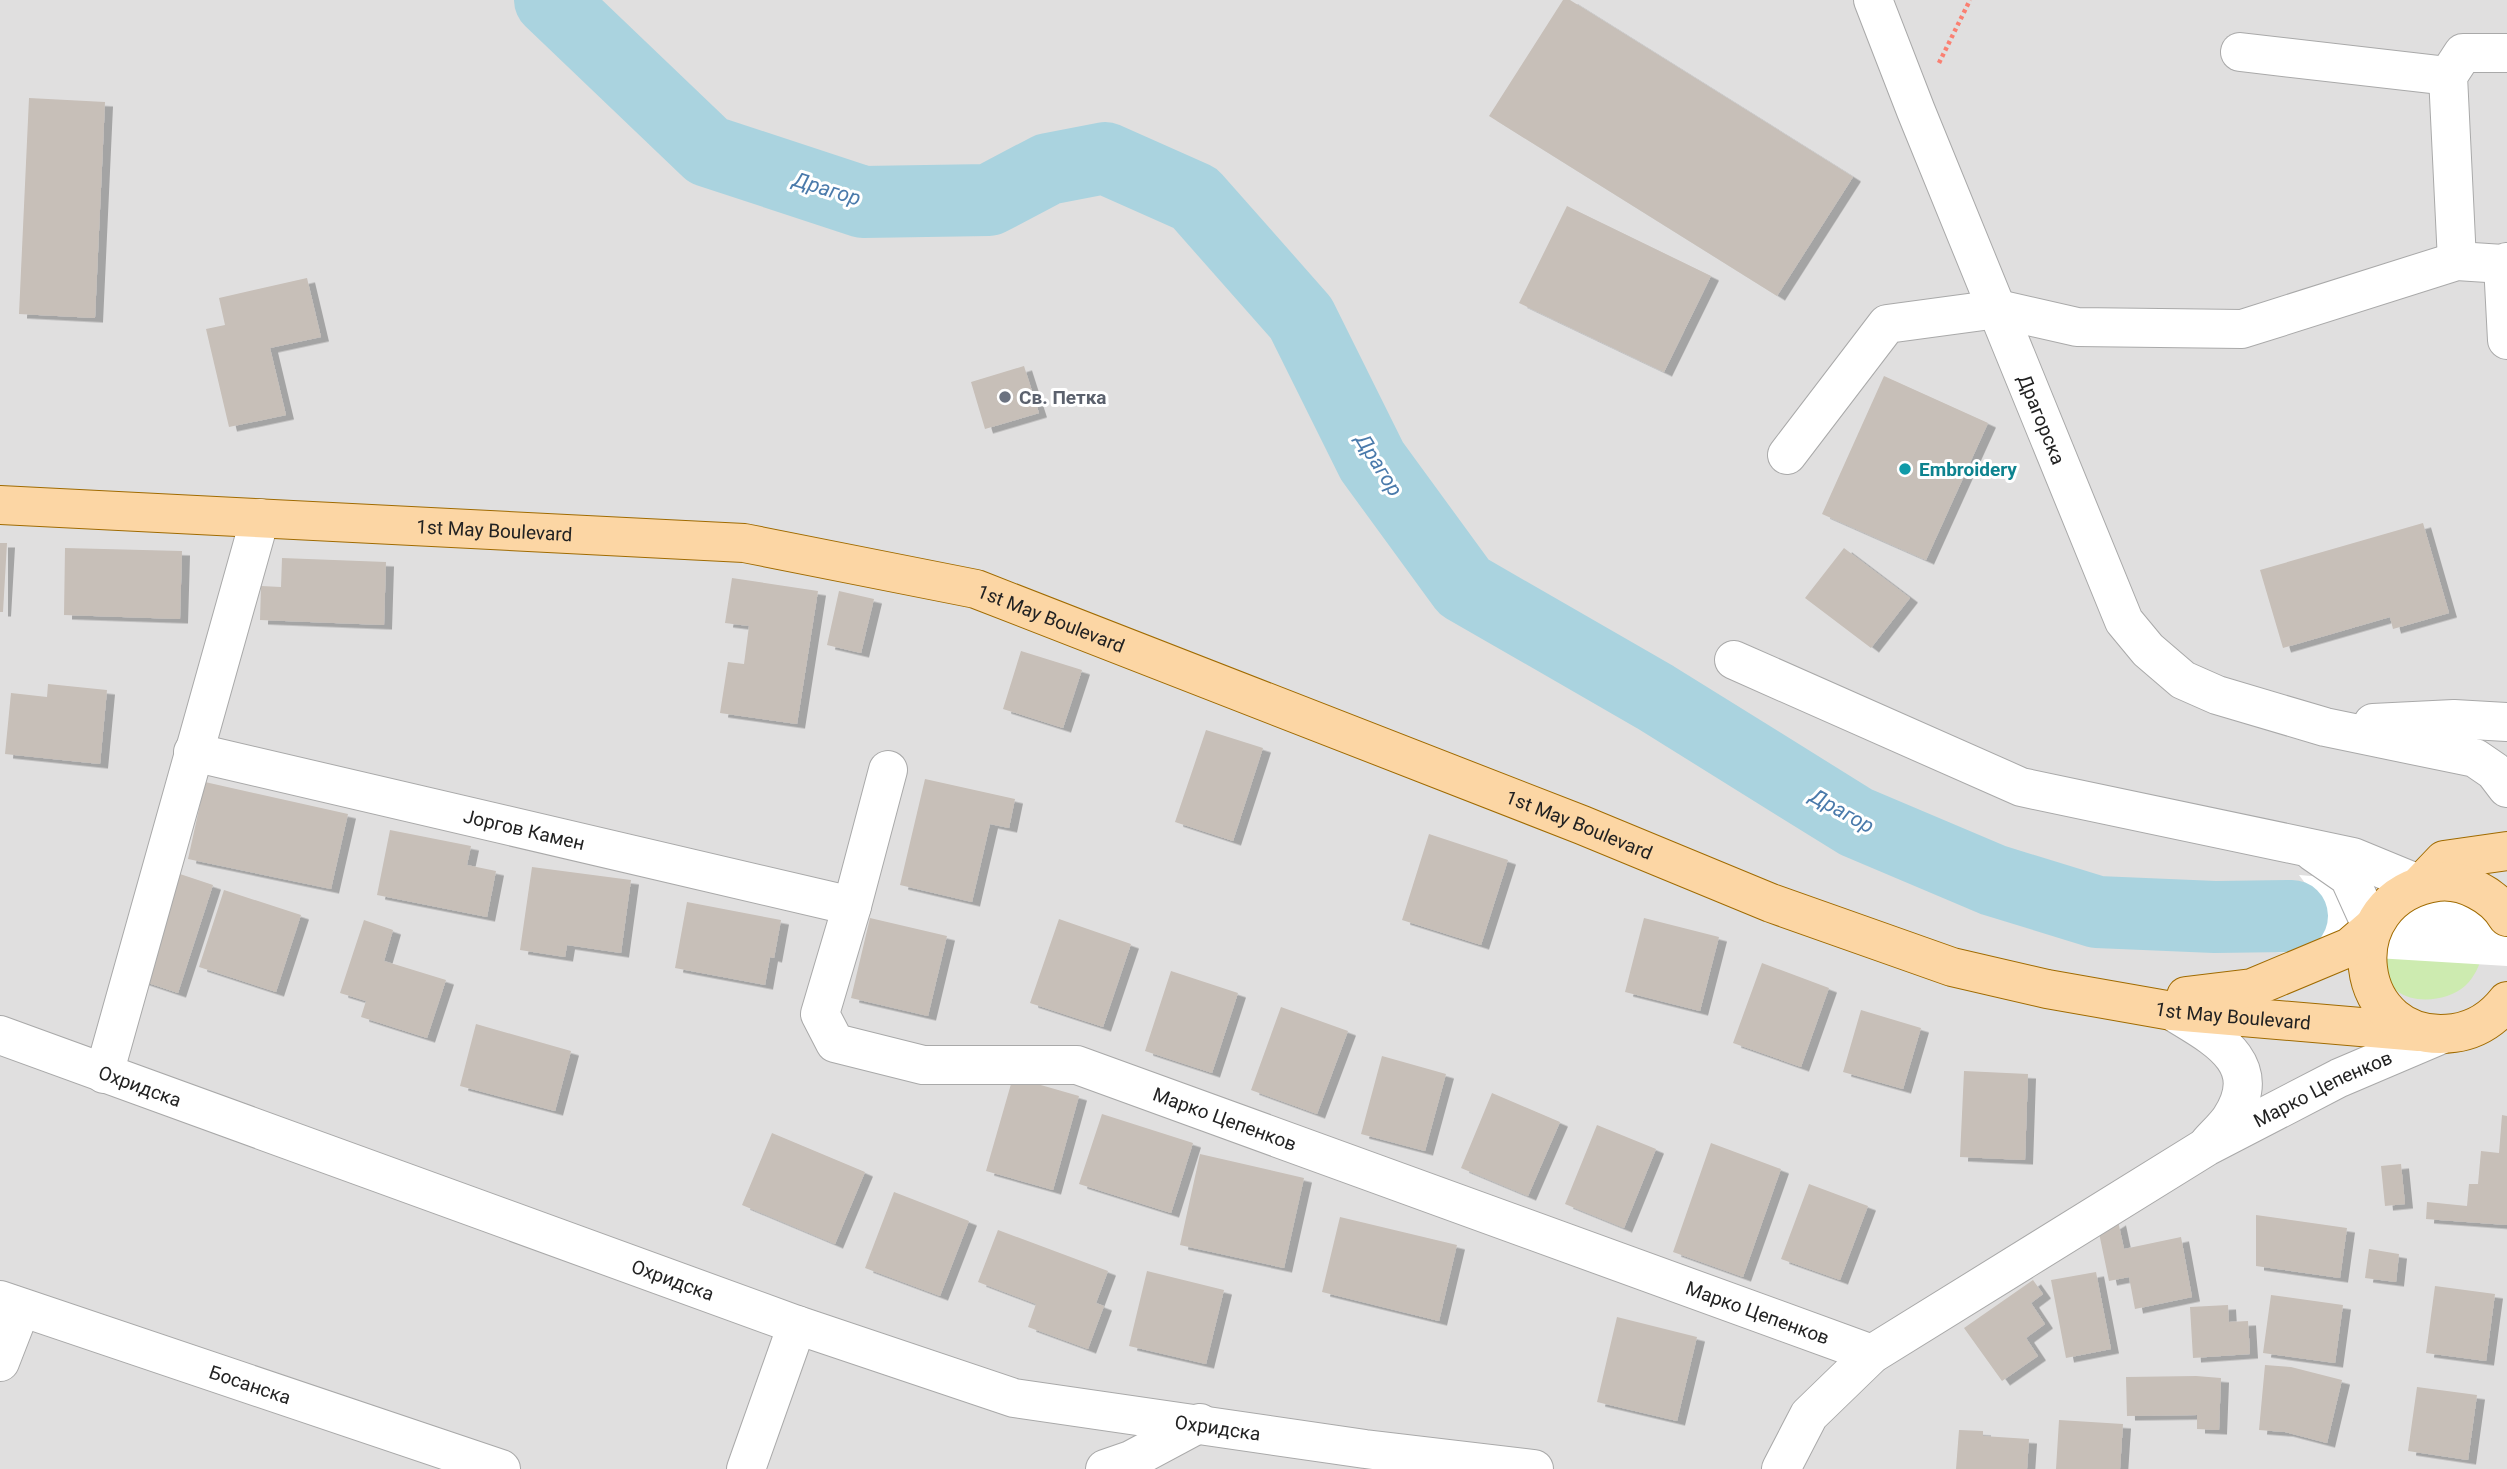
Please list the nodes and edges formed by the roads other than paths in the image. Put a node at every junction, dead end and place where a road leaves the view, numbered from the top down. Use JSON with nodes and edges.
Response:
{"nodes":[{"id":1,"x":1873,"y":0,"type":"edge"},
{"id":2,"x":2240,"y":52,"type":"dead end"},
{"id":3,"x":2507,"y":53,"type":"edge"},
{"id":4,"x":2448,"y":76,"type":"junction"},
{"id":5,"x":2457,"y":261,"type":"junction"},
{"id":6,"x":2505,"y":263,"type":"edge"},
{"id":7,"x":1998,"y":309,"type":"junction"},
{"id":8,"x":2507,"y":340,"type":"edge"},
{"id":9,"x":1787,"y":455,"type":"dead end"},
{"id":10,"x":0,"y":505,"type":"edge"},
{"id":11,"x":260,"y":518,"type":"junction"},
{"id":12,"x":1734,"y":660,"type":"dead end"},
{"id":13,"x":2507,"y":722,"type":"edge"},
{"id":14,"x":2325,"y":727,"type":"junction"},
{"id":15,"x":193,"y":752,"type":"junction"},
{"id":16,"x":888,"y":770,"type":"dead end"},
{"id":17,"x":2507,"y":788,"type":"edge"},
{"id":18,"x":2299,"y":844,"type":"junction"},
{"id":19,"x":2507,"y":851,"type":"edge"},
{"id":20,"x":2432,"y":872,"type":"junction"},
{"id":21,"x":852,"y":906,"type":"junction"},
{"id":22,"x":2507,"y":916,"type":"edge"},
{"id":23,"x":2372,"y":928,"type":"junction"},
{"id":24,"x":2047,"y":989,"type":"junction"},
{"id":25,"x":2507,"y":1001,"type":"edge"},
{"id":26,"x":2172,"y":1011,"type":"junction"},
{"id":27,"x":2429,"y":1034,"type":"junction"},
{"id":28,"x":0,"y":1035,"type":"edge"},
{"id":29,"x":2507,"y":1042,"type":"edge"},
{"id":30,"x":104,"y":1074,"type":"junction"},
{"id":31,"x":2206,"y":1147,"type":"junction"},
{"id":32,"x":10,"y":1304,"type":"edge"},
{"id":33,"x":797,"y":1325,"type":"junction"},
{"id":34,"x":1872,"y":1354,"type":"junction"},
{"id":35,"x":0,"y":1362,"type":"edge"},
{"id":36,"x":1199,"y":1423,"type":"junction"},
{"id":37,"x":1361,"y":1459,"type":"edge"},
{"id":38,"x":501,"y":1469,"type":"edge"},
{"id":39,"x":746,"y":1469,"type":"edge"},
{"id":40,"x":1105,"y":1469,"type":"edge"},
{"id":41,"x":1534,"y":1469,"type":"edge"},
{"id":42,"x":1781,"y":1469,"type":"edge"}],
"edges":[{"from":1,"to":7,"type":"street","name":"Драгорска"},
{"from":2,"to":4,"type":"street"},
{"from":3,"to":4,"type":"street"},
{"from":4,"to":5,"type":"street"},
{"from":5,"to":6,"type":"street"},
{"from":5,"to":7,"type":"street"},
{"from":6,"to":8,"type":"street"},
{"from":7,"to":9,"type":"street"},
{"from":7,"to":14,"type":"street","name":"Драгорска"},
{"from":10,"to":11,"type":"main road","name":"1st May Boulevard"},
{"from":11,"to":15,"type":"street"},
{"from":11,"to":24,"type":"main road","name":"1st May Boulevard"},
{"from":12,"to":18,"type":"street"},
{"from":13,"to":14,"type":"street","name":"Драгорска"},
{"from":14,"to":17,"type":"street","name":"Драгорска"},
{"from":15,"to":21,"type":"street","name":"Јоргов Камен"},
{"from":15,"to":30,"type":"street"},
{"from":16,"to":21,"type":"street","name":"Марко Цепенков"},
{"from":18,"to":20,"type":"street"},
{"from":18,"to":23,"type":"street"},
{"from":19,"to":20,"type":"main road","name":"1st May Boulevard"},
{"from":20,"to":22,"type":"main road","name":"1st May Boulevard"},
{"from":20,"to":23,"type":"main road","name":"1st May Boulevard"},
{"from":21,"to":34,"type":"street","name":"Марко Цепенков"},
{"from":23,"to":24,"type":"main road","name":"1st May Boulevard"},
{"from":23,"to":27,"type":"main road","name":"1st May Boulevard"},
{"from":24,"to":26,"type":"main road","name":"1st May Boulevard"},
{"from":25,"to":27,"type":"main road","name":"1st May Boulevard"},
{"from":26,"to":27,"type":"main road","name":"1st May Boulevard"},
{"from":26,"to":31,"type":"street","name":"Марко Цепенков"},
{"from":27,"to":29,"type":"main road","name":"1st May Boulevard"},
{"from":27,"to":31,"type":"street","name":"Марко Цепенков"},
{"from":28,"to":30,"type":"street","name":"Охридска"},
{"from":30,"to":33,"type":"street","name":"Охридска"},
{"from":31,"to":34,"type":"street","name":"Марко Цепенков"},
{"from":32,"to":35,"type":"street"},
{"from":32,"to":38,"type":"street","name":"Босанска"},
{"from":33,"to":36,"type":"street","name":"Охридска"},
{"from":33,"to":39,"type":"street"},
{"from":34,"to":42,"type":"street","name":"Марко Цепенков"},
{"from":36,"to":37,"type":"street","name":"Охридска"},
{"from":36,"to":40,"type":"street"},
{"from":37,"to":41,"type":"street","name":"Охридска"}]}
